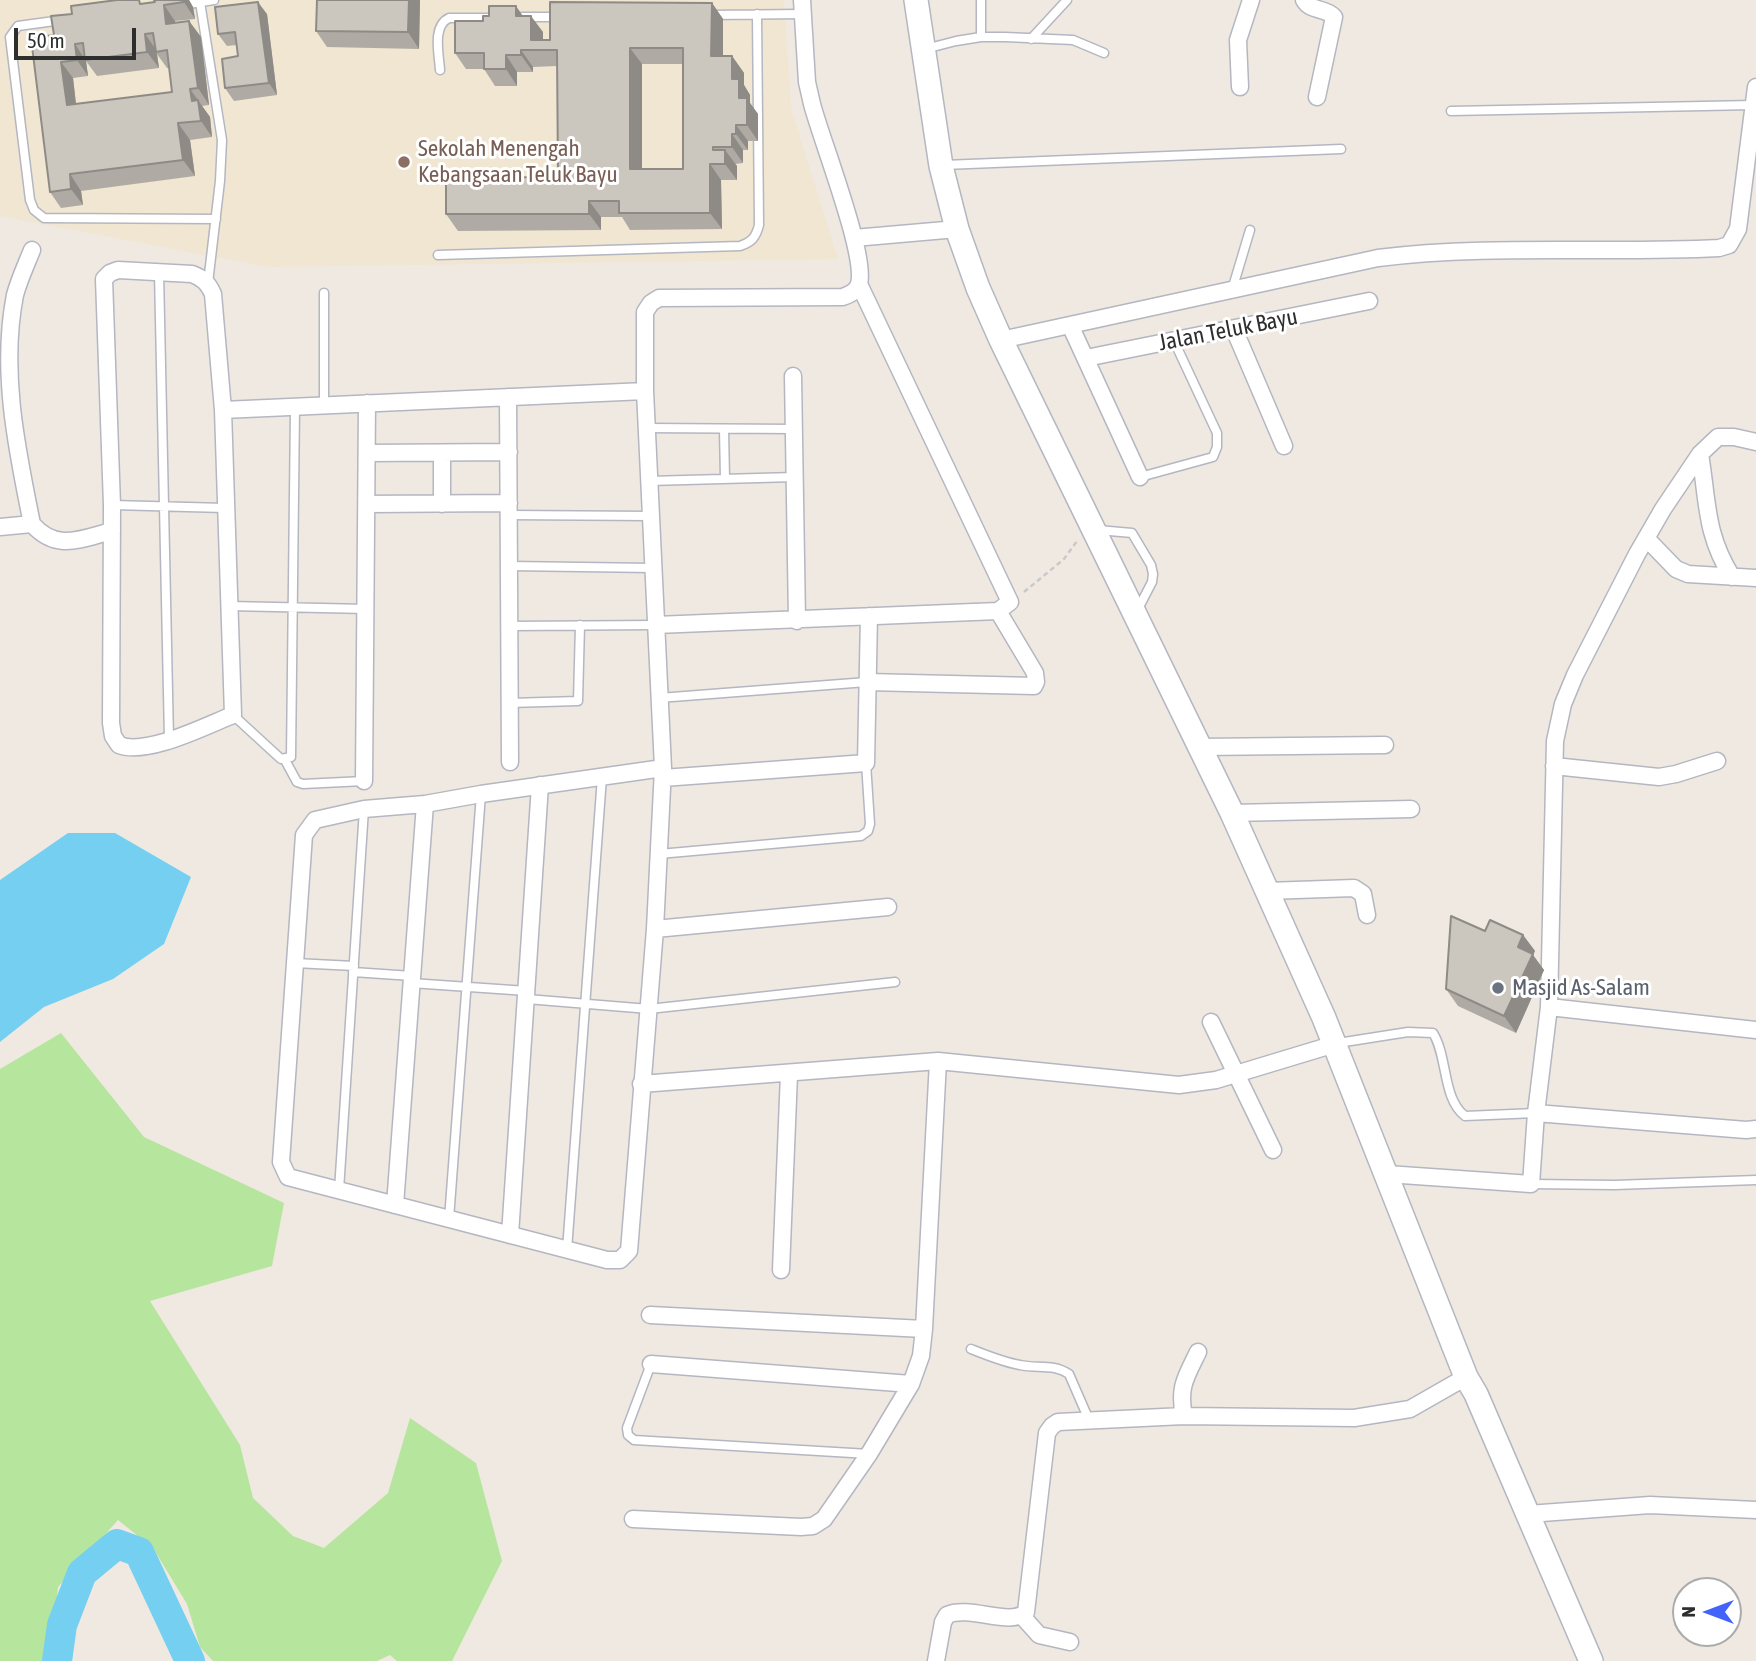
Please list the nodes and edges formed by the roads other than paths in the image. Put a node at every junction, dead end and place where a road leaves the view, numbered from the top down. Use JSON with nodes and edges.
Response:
{"nodes":[{"id":1,"x":214,"y":0,"type":"edge"},
{"id":2,"x":915,"y":0,"type":"edge"},
{"id":3,"x":981,"y":0,"type":"edge"},
{"id":4,"x":1067,"y":0,"type":"edge"},
{"id":5,"x":1251,"y":0,"type":"edge"},
{"id":6,"x":1304,"y":0,"type":"edge"},
{"id":7,"x":200,"y":2,"type":"junction"},
{"id":8,"x":174,"y":6,"type":"edge"},
{"id":9,"x":802,"y":7,"type":"edge"},
{"id":10,"x":704,"y":15,"type":"edge"},
{"id":11,"x":757,"y":15,"type":"junction"},
{"id":12,"x":503,"y":17,"type":"edge"},
{"id":13,"x":516,"y":17,"type":"edge"},
{"id":14,"x":570,"y":17,"type":"edge"},
{"id":15,"x":70,"y":19,"type":"edge"},
{"id":16,"x":981,"y":37,"type":"junction"},
{"id":17,"x":1031,"y":38,"type":"junction"},
{"id":18,"x":922,"y":50,"type":"junction"},
{"id":19,"x":1104,"y":53,"type":"dead end"},
{"id":20,"x":440,"y":70,"type":"dead end"},
{"id":21,"x":1240,"y":87,"type":"dead end"},
{"id":22,"x":1756,"y":87,"type":"edge"},
{"id":23,"x":1317,"y":97,"type":"dead end"},
{"id":24,"x":1753,"y":105,"type":"junction"},
{"id":25,"x":1451,"y":111,"type":"dead end"},
{"id":26,"x":1341,"y":149,"type":"dead end"},
{"id":27,"x":941,"y":166,"type":"junction"},
{"id":28,"x":216,"y":219,"type":"junction"},
{"id":29,"x":957,"y":229,"type":"junction"},
{"id":30,"x":1250,"y":230,"type":"dead end"},
{"id":31,"x":854,"y":238,"type":"junction"},
{"id":32,"x":32,"y":250,"type":"dead end"},
{"id":33,"x":438,"y":256,"type":"dead end"},
{"id":34,"x":159,"y":273,"type":"junction"},
{"id":35,"x":208,"y":283,"type":"junction"},
{"id":36,"x":859,"y":284,"type":"junction"},
{"id":37,"x":1232,"y":290,"type":"junction"},
{"id":38,"x":324,"y":293,"type":"dead end"},
{"id":39,"x":1369,"y":301,"type":"dead end"},
{"id":40,"x":1070,"y":325,"type":"junction"},
{"id":41,"x":1234,"y":329,"type":"junction"},
{"id":42,"x":1001,"y":340,"type":"junction"},
{"id":43,"x":1174,"y":341,"type":"junction"},
{"id":44,"x":1086,"y":359,"type":"junction"},
{"id":45,"x":793,"y":376,"type":"dead end"},
{"id":46,"x":3,"y":378,"type":"edge"},
{"id":47,"x":645,"y":391,"type":"junction"},
{"id":48,"x":508,"y":397,"type":"junction"},
{"id":49,"x":367,"y":403,"type":"junction"},
{"id":50,"x":324,"y":405,"type":"junction"},
{"id":51,"x":295,"y":408,"type":"junction"},
{"id":52,"x":223,"y":410,"type":"junction"},
{"id":53,"x":647,"y":428,"type":"junction"},
{"id":54,"x":724,"y":429,"type":"junction"},
{"id":55,"x":794,"y":429,"type":"junction"},
{"id":56,"x":1756,"y":442,"type":"edge"},
{"id":57,"x":1284,"y":446,"type":"dead end"},
{"id":58,"x":367,"y":453,"type":"junction"},
{"id":59,"x":442,"y":453,"type":"junction"},
{"id":60,"x":509,"y":453,"type":"junction"},
{"id":61,"x":1700,"y":454,"type":"junction"},
{"id":62,"x":795,"y":477,"type":"junction"},
{"id":63,"x":1140,"y":477,"type":"joint"},
{"id":64,"x":725,"y":479,"type":"junction"},
{"id":65,"x":649,"y":481,"type":"junction"},
{"id":66,"x":367,"y":504,"type":"junction"},
{"id":67,"x":442,"y":504,"type":"junction"},
{"id":68,"x":112,"y":505,"type":"junction"},
{"id":69,"x":165,"y":507,"type":"junction"},
{"id":70,"x":225,"y":508,"type":"junction"},
{"id":71,"x":509,"y":509,"type":"junction"},
{"id":72,"x":651,"y":516,"type":"junction"},
{"id":73,"x":32,"y":524,"type":"junction"},
{"id":74,"x":1091,"y":525,"type":"junction"},
{"id":75,"x":0,"y":527,"type":"edge"},
{"id":76,"x":112,"y":531,"type":"junction"},
{"id":77,"x":1646,"y":538,"type":"junction"},
{"id":78,"x":509,"y":566,"type":"junction"},
{"id":79,"x":653,"y":568,"type":"junction"},
{"id":80,"x":1732,"y":577,"type":"junction"},
{"id":81,"x":1756,"y":578,"type":"edge"},
{"id":82,"x":229,"y":606,"type":"junction"},
{"id":83,"x":293,"y":607,"type":"junction"},
{"id":84,"x":367,"y":608,"type":"junction"},
{"id":85,"x":998,"y":611,"type":"junction"},
{"id":86,"x":1135,"y":615,"type":"junction"},
{"id":87,"x":869,"y":616,"type":"junction"},
{"id":88,"x":797,"y":621,"type":"junction"},
{"id":89,"x":580,"y":625,"type":"junction"},
{"id":90,"x":656,"y":625,"type":"junction"},
{"id":91,"x":510,"y":626,"type":"junction"},
{"id":92,"x":867,"y":682,"type":"junction"},
{"id":93,"x":659,"y":698,"type":"junction"},
{"id":94,"x":510,"y":702,"type":"junction"},
{"id":95,"x":233,"y":715,"type":"junction"},
{"id":96,"x":170,"y":739,"type":"junction"},
{"id":97,"x":1385,"y":745,"type":"dead end"},
{"id":98,"x":1200,"y":747,"type":"junction"},
{"id":99,"x":285,"y":760,"type":"junction"},
{"id":100,"x":1717,"y":761,"type":"dead end"},
{"id":101,"x":510,"y":762,"type":"dead end"},
{"id":102,"x":866,"y":764,"type":"junction"},
{"id":103,"x":1554,"y":766,"type":"junction"},
{"id":104,"x":663,"y":773,"type":"junction"},
{"id":105,"x":602,"y":777,"type":"junction"},
{"id":106,"x":364,"y":781,"type":"joint"},
{"id":107,"x":540,"y":785,"type":"junction"},
{"id":108,"x":481,"y":793,"type":"junction"},
{"id":109,"x":425,"y":804,"type":"junction"},
{"id":110,"x":1411,"y":808,"type":"dead end"},
{"id":111,"x":364,"y":809,"type":"junction"},
{"id":112,"x":1232,"y":813,"type":"junction"},
{"id":113,"x":659,"y":855,"type":"junction"},
{"id":114,"x":1267,"y":891,"type":"junction"},
{"id":115,"x":888,"y":907,"type":"dead end"},
{"id":116,"x":1367,"y":915,"type":"dead end"},
{"id":117,"x":655,"y":929,"type":"junction"},
{"id":118,"x":295,"y":963,"type":"junction"},
{"id":119,"x":354,"y":969,"type":"junction"},
{"id":120,"x":412,"y":979,"type":"junction"},
{"id":121,"x":895,"y":982,"type":"dead end"},
{"id":122,"x":466,"y":986,"type":"junction"},
{"id":123,"x":527,"y":995,"type":"junction"},
{"id":124,"x":586,"y":1005,"type":"junction"},
{"id":125,"x":1549,"y":1007,"type":"junction"},
{"id":126,"x":649,"y":1009,"type":"junction"},
{"id":127,"x":1211,"y":1022,"type":"dead end"},
{"id":128,"x":1756,"y":1030,"type":"edge"},
{"id":129,"x":1335,"y":1044,"type":"junction"},
{"id":130,"x":938,"y":1061,"type":"junction"},
{"id":131,"x":789,"y":1074,"type":"junction"},
{"id":132,"x":1236,"y":1075,"type":"junction"},
{"id":133,"x":641,"y":1084,"type":"junction"},
{"id":134,"x":1536,"y":1113,"type":"junction"},
{"id":135,"x":1756,"y":1129,"type":"edge"},
{"id":136,"x":1273,"y":1150,"type":"dead end"},
{"id":137,"x":1387,"y":1174,"type":"junction"},
{"id":138,"x":1756,"y":1180,"type":"edge"},
{"id":139,"x":1531,"y":1184,"type":"junction"},
{"id":140,"x":339,"y":1190,"type":"junction"},
{"id":141,"x":395,"y":1205,"type":"junction"},
{"id":142,"x":449,"y":1219,"type":"junction"},
{"id":143,"x":510,"y":1235,"type":"junction"},
{"id":144,"x":567,"y":1250,"type":"junction"},
{"id":145,"x":781,"y":1270,"type":"dead end"},
{"id":146,"x":650,"y":1315,"type":"dead end"},
{"id":147,"x":925,"y":1329,"type":"junction"},
{"id":148,"x":971,"y":1349,"type":"dead end"},
{"id":149,"x":1198,"y":1352,"type":"dead end"},
{"id":150,"x":651,"y":1364,"type":"joint"},
{"id":151,"x":1466,"y":1377,"type":"junction"},
{"id":152,"x":911,"y":1384,"type":"junction"},
{"id":153,"x":1184,"y":1416,"type":"junction"},
{"id":154,"x":1089,"y":1420,"type":"junction"},
{"id":155,"x":869,"y":1454,"type":"junction"},
{"id":156,"x":1756,"y":1510,"type":"edge"},
{"id":157,"x":1528,"y":1514,"type":"junction"},
{"id":158,"x":633,"y":1519,"type":"dead end"},
{"id":159,"x":1022,"y":1616,"type":"junction"},
{"id":160,"x":1070,"y":1642,"type":"dead end"},
{"id":161,"x":936,"y":1661,"type":"edge"},
{"id":162,"x":1591,"y":1661,"type":"edge"}],
"edges":[{"from":1,"to":7,"type":"lane"},
{"from":2,"to":18,"type":"main road"},
{"from":3,"to":16,"type":"lane"},
{"from":4,"to":17,"type":"lane"},
{"from":5,"to":21,"type":"street"},
{"from":6,"to":23,"type":"street"},
{"from":7,"to":8,"type":"lane"},
{"from":7,"to":28,"type":"lane"},
{"from":9,"to":11,"type":"lane"},
{"from":9,"to":31,"type":"street"},
{"from":10,"to":11,"type":"lane"},
{"from":11,"to":33,"type":"lane"},
{"from":12,"to":20,"type":"lane"},
{"from":13,"to":14,"type":"lane"},
{"from":15,"to":28,"type":"lane"},
{"from":16,"to":17,"type":"lane"},
{"from":16,"to":18,"type":"lane"},
{"from":17,"to":19,"type":"lane"},
{"from":18,"to":27,"type":"main road"},
{"from":22,"to":24,"type":"street"},
{"from":24,"to":25,"type":"lane"},
{"from":24,"to":37,"type":"street"},
{"from":26,"to":27,"type":"lane"},
{"from":27,"to":29,"type":"main road"},
{"from":28,"to":35,"type":"lane"},
{"from":29,"to":31,"type":"street"},
{"from":29,"to":42,"type":"main road"},
{"from":30,"to":37,"type":"lane"},
{"from":31,"to":36,"type":"street"},
{"from":32,"to":46,"type":"street"},
{"from":34,"to":35,"type":"street"},
{"from":34,"to":68,"type":"street"},
{"from":34,"to":69,"type":"lane"},
{"from":35,"to":52,"type":"street"},
{"from":36,"to":47,"type":"street"},
{"from":36,"to":85,"type":"street"},
{"from":37,"to":40,"type":"street"},
{"from":38,"to":50,"type":"lane"},
{"from":39,"to":41,"type":"street","name":"Jalan Teluk Bayu"},
{"from":40,"to":42,"type":"street"},
{"from":40,"to":44,"type":"street"},
{"from":41,"to":43,"type":"street","name":"Jalan Teluk Bayu"},
{"from":41,"to":57,"type":"street"},
{"from":42,"to":74,"type":"main road"},
{"from":43,"to":44,"type":"street","name":"Jalan Teluk Bayu"},
{"from":43,"to":63,"type":"lane"},
{"from":44,"to":63,"type":"street"},
{"from":45,"to":55,"type":"street"},
{"from":46,"to":73,"type":"street"},
{"from":47,"to":48,"type":"street"},
{"from":47,"to":53,"type":"street"},
{"from":48,"to":49,"type":"street"},
{"from":48,"to":60,"type":"street"},
{"from":49,"to":50,"type":"street"},
{"from":49,"to":58,"type":"street"},
{"from":50,"to":51,"type":"street"},
{"from":51,"to":52,"type":"street"},
{"from":51,"to":83,"type":"lane"},
{"from":52,"to":70,"type":"street"},
{"from":53,"to":54,"type":"lane"},
{"from":53,"to":65,"type":"street"},
{"from":54,"to":55,"type":"lane"},
{"from":54,"to":64,"type":"lane"},
{"from":55,"to":62,"type":"street"},
{"from":56,"to":61,"type":"street"},
{"from":58,"to":59,"type":"street"},
{"from":58,"to":66,"type":"street"},
{"from":59,"to":60,"type":"street"},
{"from":59,"to":67,"type":"street"},
{"from":60,"to":71,"type":"street"},
{"from":61,"to":77,"type":"street"},
{"from":61,"to":80,"type":"street"},
{"from":62,"to":64,"type":"lane"},
{"from":62,"to":88,"type":"street"},
{"from":64,"to":65,"type":"lane"},
{"from":65,"to":72,"type":"street"},
{"from":66,"to":67,"type":"street"},
{"from":66,"to":84,"type":"street"},
{"from":67,"to":71,"type":"street"},
{"from":68,"to":69,"type":"lane"},
{"from":68,"to":76,"type":"street"},
{"from":69,"to":70,"type":"lane"},
{"from":69,"to":96,"type":"lane"},
{"from":70,"to":82,"type":"street"},
{"from":71,"to":72,"type":"lane"},
{"from":71,"to":78,"type":"street"},
{"from":72,"to":79,"type":"street"},
{"from":73,"to":75,"type":"street"},
{"from":73,"to":76,"type":"street"},
{"from":74,"to":86,"type":"main road"},
{"from":74,"to":86,"type":"lane"},
{"from":76,"to":96,"type":"street"},
{"from":77,"to":80,"type":"street"},
{"from":77,"to":103,"type":"street"},
{"from":78,"to":79,"type":"lane"},
{"from":78,"to":91,"type":"street"},
{"from":79,"to":90,"type":"street"},
{"from":80,"to":81,"type":"street"},
{"from":82,"to":83,"type":"lane"},
{"from":82,"to":95,"type":"street"},
{"from":83,"to":84,"type":"lane"},
{"from":83,"to":99,"type":"lane"},
{"from":84,"to":106,"type":"street"},
{"from":85,"to":87,"type":"street"},
{"from":85,"to":92,"type":"street"},
{"from":86,"to":98,"type":"main road"},
{"from":87,"to":88,"type":"street"},
{"from":87,"to":92,"type":"street"},
{"from":88,"to":90,"type":"street"},
{"from":89,"to":90,"type":"lane"},
{"from":89,"to":91,"type":"lane"},
{"from":89,"to":94,"type":"lane"},
{"from":90,"to":93,"type":"street"},
{"from":91,"to":94,"type":"street"},
{"from":92,"to":93,"type":"lane"},
{"from":92,"to":102,"type":"street"},
{"from":93,"to":104,"type":"street"},
{"from":94,"to":101,"type":"street"},
{"from":95,"to":96,"type":"street"},
{"from":95,"to":99,"type":"lane"},
{"from":97,"to":98,"type":"street"},
{"from":98,"to":112,"type":"main road"},
{"from":99,"to":106,"type":"lane"},
{"from":100,"to":103,"type":"street"},
{"from":102,"to":104,"type":"street"},
{"from":102,"to":113,"type":"lane"},
{"from":103,"to":125,"type":"street"},
{"from":104,"to":105,"type":"street"},
{"from":104,"to":113,"type":"street"},
{"from":105,"to":107,"type":"street"},
{"from":105,"to":124,"type":"lane"},
{"from":107,"to":108,"type":"street"},
{"from":107,"to":123,"type":"street"},
{"from":108,"to":109,"type":"street"},
{"from":108,"to":122,"type":"lane"},
{"from":109,"to":111,"type":"street"},
{"from":109,"to":120,"type":"street"},
{"from":110,"to":112,"type":"street"},
{"from":111,"to":118,"type":"street"},
{"from":111,"to":119,"type":"lane"},
{"from":112,"to":114,"type":"main road"},
{"from":113,"to":117,"type":"street"},
{"from":114,"to":116,"type":"street"},
{"from":114,"to":129,"type":"main road"},
{"from":115,"to":117,"type":"street"},
{"from":117,"to":126,"type":"street"},
{"from":118,"to":119,"type":"lane"},
{"from":118,"to":140,"type":"street"},
{"from":119,"to":120,"type":"lane"},
{"from":119,"to":140,"type":"lane"},
{"from":120,"to":122,"type":"lane"},
{"from":120,"to":141,"type":"street"},
{"from":121,"to":126,"type":"lane"},
{"from":122,"to":123,"type":"lane"},
{"from":122,"to":142,"type":"lane"},
{"from":123,"to":124,"type":"lane"},
{"from":123,"to":143,"type":"street"},
{"from":124,"to":126,"type":"lane"},
{"from":124,"to":144,"type":"lane"},
{"from":125,"to":128,"type":"street"},
{"from":125,"to":134,"type":"street"},
{"from":126,"to":133,"type":"street"},
{"from":127,"to":132,"type":"street"},
{"from":129,"to":132,"type":"street"},
{"from":129,"to":134,"type":"lane"},
{"from":129,"to":137,"type":"main road"},
{"from":130,"to":131,"type":"street"},
{"from":130,"to":132,"type":"street"},
{"from":130,"to":147,"type":"street"},
{"from":131,"to":133,"type":"street"},
{"from":131,"to":145,"type":"street"},
{"from":132,"to":136,"type":"street"},
{"from":133,"to":144,"type":"street"},
{"from":134,"to":135,"type":"street"},
{"from":134,"to":139,"type":"street"},
{"from":137,"to":139,"type":"street"},
{"from":137,"to":151,"type":"main road"},
{"from":138,"to":139,"type":"lane"},
{"from":140,"to":141,"type":"street"},
{"from":141,"to":142,"type":"street"},
{"from":142,"to":143,"type":"street"},
{"from":143,"to":144,"type":"street"},
{"from":146,"to":147,"type":"street"},
{"from":147,"to":152,"type":"street"},
{"from":148,"to":154,"type":"lane"},
{"from":149,"to":153,"type":"street"},
{"from":150,"to":152,"type":"street"},
{"from":150,"to":155,"type":"lane"},
{"from":151,"to":153,"type":"street"},
{"from":151,"to":157,"type":"main road"},
{"from":152,"to":155,"type":"street"},
{"from":153,"to":154,"type":"street"},
{"from":154,"to":159,"type":"street"},
{"from":155,"to":158,"type":"street"},
{"from":156,"to":157,"type":"street"},
{"from":157,"to":162,"type":"main road"},
{"from":159,"to":160,"type":"street"},
{"from":159,"to":161,"type":"street"}]}
